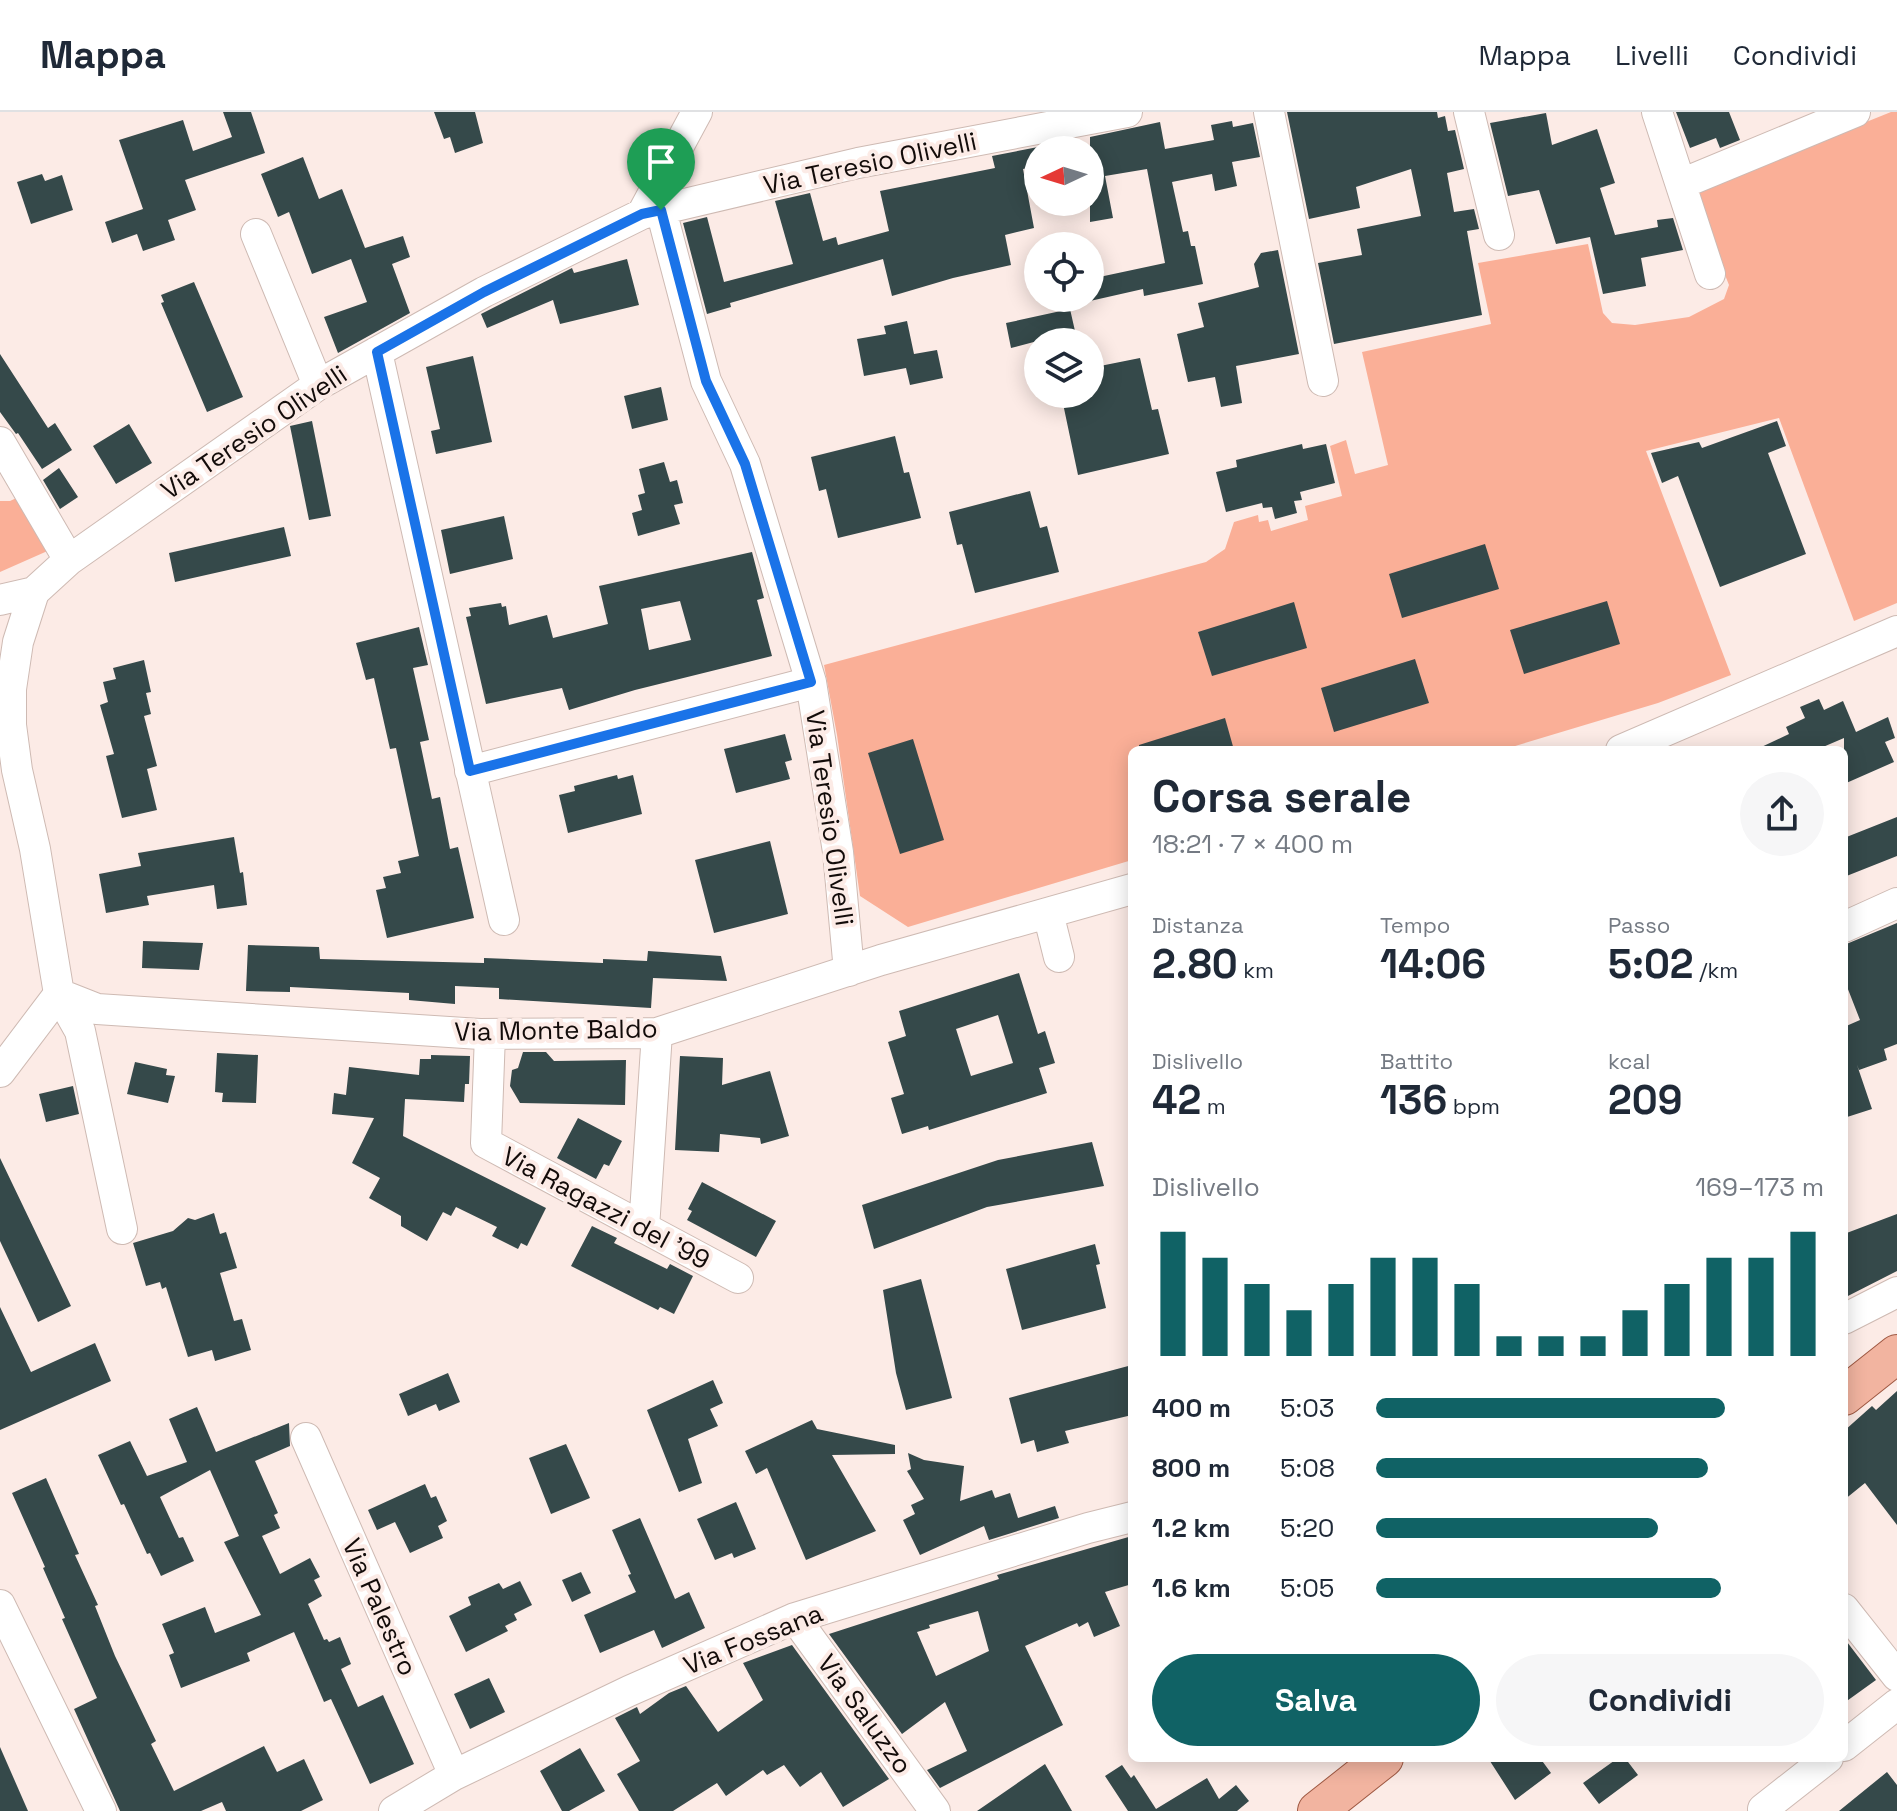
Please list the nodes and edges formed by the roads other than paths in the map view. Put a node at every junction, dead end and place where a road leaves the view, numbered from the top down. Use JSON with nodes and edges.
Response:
{"nodes":[{"id":1,"x":697,"y":112,"type":"edge"},
{"id":2,"x":1127,"y":112,"type":"edge"},
{"id":3,"x":1269,"y":112,"type":"edge"},
{"id":4,"x":1469,"y":112,"type":"edge"},
{"id":5,"x":1657,"y":112,"type":"edge"},
{"id":6,"x":1855,"y":112,"type":"edge"},
{"id":7,"x":1681,"y":184,"type":"junction"},
{"id":8,"x":651,"y":212,"type":"junction"},
{"id":9,"x":256,"y":234,"type":"dead end"},
{"id":10,"x":1499,"y":235,"type":"dead end"},
{"id":11,"x":1710,"y":274,"type":"dead end"},
{"id":12,"x":377,"y":352,"type":"junction"},
{"id":13,"x":1323,"y":381,"type":"dead end"},
{"id":14,"x":318,"y":385,"type":"junction"},
{"id":15,"x":0,"y":442,"type":"edge"},
{"id":16,"x":69,"y":560,"type":"junction"},
{"id":17,"x":34,"y":592,"type":"junction"},
{"id":18,"x":0,"y":600,"type":"edge"},
{"id":19,"x":1897,"y":631,"type":"edge"},
{"id":20,"x":811,"y":682,"type":"junction"},
{"id":21,"x":1630,"y":746,"type":"edge"},
{"id":22,"x":470,"y":771,"type":"junction"},
{"id":23,"x":1128,"y":890,"type":"edge"},
{"id":24,"x":1897,"y":903,"type":"edge"},
{"id":25,"x":1048,"y":913,"type":"junction"},
{"id":26,"x":504,"y":920,"type":"dead end"},
{"id":27,"x":1848,"y":925,"type":"edge"},
{"id":28,"x":1059,"y":957,"type":"dead end"},
{"id":29,"x":849,"y":971,"type":"junction"},
{"id":30,"x":59,"y":994,"type":"junction"},
{"id":31,"x":657,"y":1033,"type":"junction"},
{"id":32,"x":490,"y":1034,"type":"junction"},
{"id":33,"x":0,"y":1072,"type":"edge"},
{"id":34,"x":644,"y":1228,"type":"junction"},
{"id":35,"x":122,"y":1229,"type":"dead end"},
{"id":36,"x":738,"y":1278,"type":"dead end"},
{"id":37,"x":1897,"y":1292,"type":"edge"},
{"id":38,"x":1848,"y":1317,"type":"edge"},
{"id":39,"x":1897,"y":1354,"type":"edge"},
{"id":40,"x":1848,"y":1393,"type":"edge"},
{"id":41,"x":306,"y":1438,"type":"dead end"},
{"id":42,"x":1128,"y":1518,"type":"edge"},
{"id":43,"x":0,"y":1605,"type":"edge"},
{"id":44,"x":1848,"y":1614,"type":"edge"},
{"id":45,"x":795,"y":1618,"type":"junction"},
{"id":46,"x":1897,"y":1676,"type":"edge"},
{"id":47,"x":1897,"y":1704,"type":"edge"},
{"id":48,"x":1848,"y":1743,"type":"edge"},
{"id":49,"x":1379,"y":1762,"type":"edge"},
{"id":50,"x":1823,"y":1762,"type":"edge"},
{"id":51,"x":454,"y":1775,"type":"junction"},
{"id":52,"x":101,"y":1811,"type":"edge"},
{"id":53,"x":394,"y":1811,"type":"edge"},
{"id":54,"x":935,"y":1811,"type":"edge"},
{"id":55,"x":1317,"y":1811,"type":"edge"},
{"id":56,"x":1764,"y":1811,"type":"edge"}],
"edges":[{"from":1,"to":8,"type":"street"},
{"from":2,"to":8,"type":"street","name":"Via Teresio Olivelli"},
{"from":3,"to":13,"type":"street"},
{"from":4,"to":10,"type":"street"},
{"from":5,"to":7,"type":"street"},
{"from":6,"to":7,"type":"street"},
{"from":7,"to":11,"type":"street"},
{"from":8,"to":12,"type":"street","name":"Via Teresio Olivelli"},
{"from":8,"to":20,"type":"street","name":"Via Teresio Olivelli"},
{"from":9,"to":14,"type":"street"},
{"from":12,"to":14,"type":"street","name":"Via Teresio Olivelli"},
{"from":12,"to":22,"type":"street"},
{"from":14,"to":16,"type":"street","name":"Via Teresio Olivelli"},
{"from":15,"to":16,"type":"street"},
{"from":16,"to":17,"type":"street","name":"Via Teresio Olivelli"},
{"from":17,"to":18,"type":"street"},
{"from":17,"to":30,"type":"street","name":"Via Teresio Olivelli"},
{"from":19,"to":21,"type":"street"},
{"from":20,"to":22,"type":"street"},
{"from":20,"to":29,"type":"street","name":"Via Teresio Olivelli"},
{"from":22,"to":26,"type":"street"},
{"from":23,"to":25,"type":"street","name":"Via Monte Baldo"},
{"from":24,"to":27,"type":"street"},
{"from":25,"to":28,"type":"street"},
{"from":25,"to":29,"type":"street","name":"Via Monte Baldo"},
{"from":29,"to":31,"type":"street","name":"Via Monte Baldo"},
{"from":30,"to":32,"type":"street","name":"Via Monte Baldo"},
{"from":30,"to":33,"type":"street"},
{"from":30,"to":35,"type":"street","name":"Via Teresio Olivelli"},
{"from":31,"to":32,"type":"street","name":"Via Monte Baldo"},
{"from":31,"to":34,"type":"street"},
{"from":32,"to":34,"type":"street","name":"Via Ragazzi del '99"},
{"from":34,"to":36,"type":"street","name":"Via Ragazzi del '99"},
{"from":37,"to":38,"type":"street"},
{"from":39,"to":40,"type":"main road"},
{"from":41,"to":51,"type":"street","name":"Via Palestro"},
{"from":42,"to":45,"type":"street","name":"Via Fossana"},
{"from":43,"to":52,"type":"street"},
{"from":44,"to":46,"type":"street"},
{"from":45,"to":51,"type":"street","name":"Via Fossana"},
{"from":45,"to":54,"type":"street","name":"Via Saluzzo"},
{"from":47,"to":48,"type":"street"},
{"from":49,"to":55,"type":"main road"},
{"from":50,"to":56,"type":"street"},
{"from":51,"to":53,"type":"street","name":"Via Fossana"}]}
